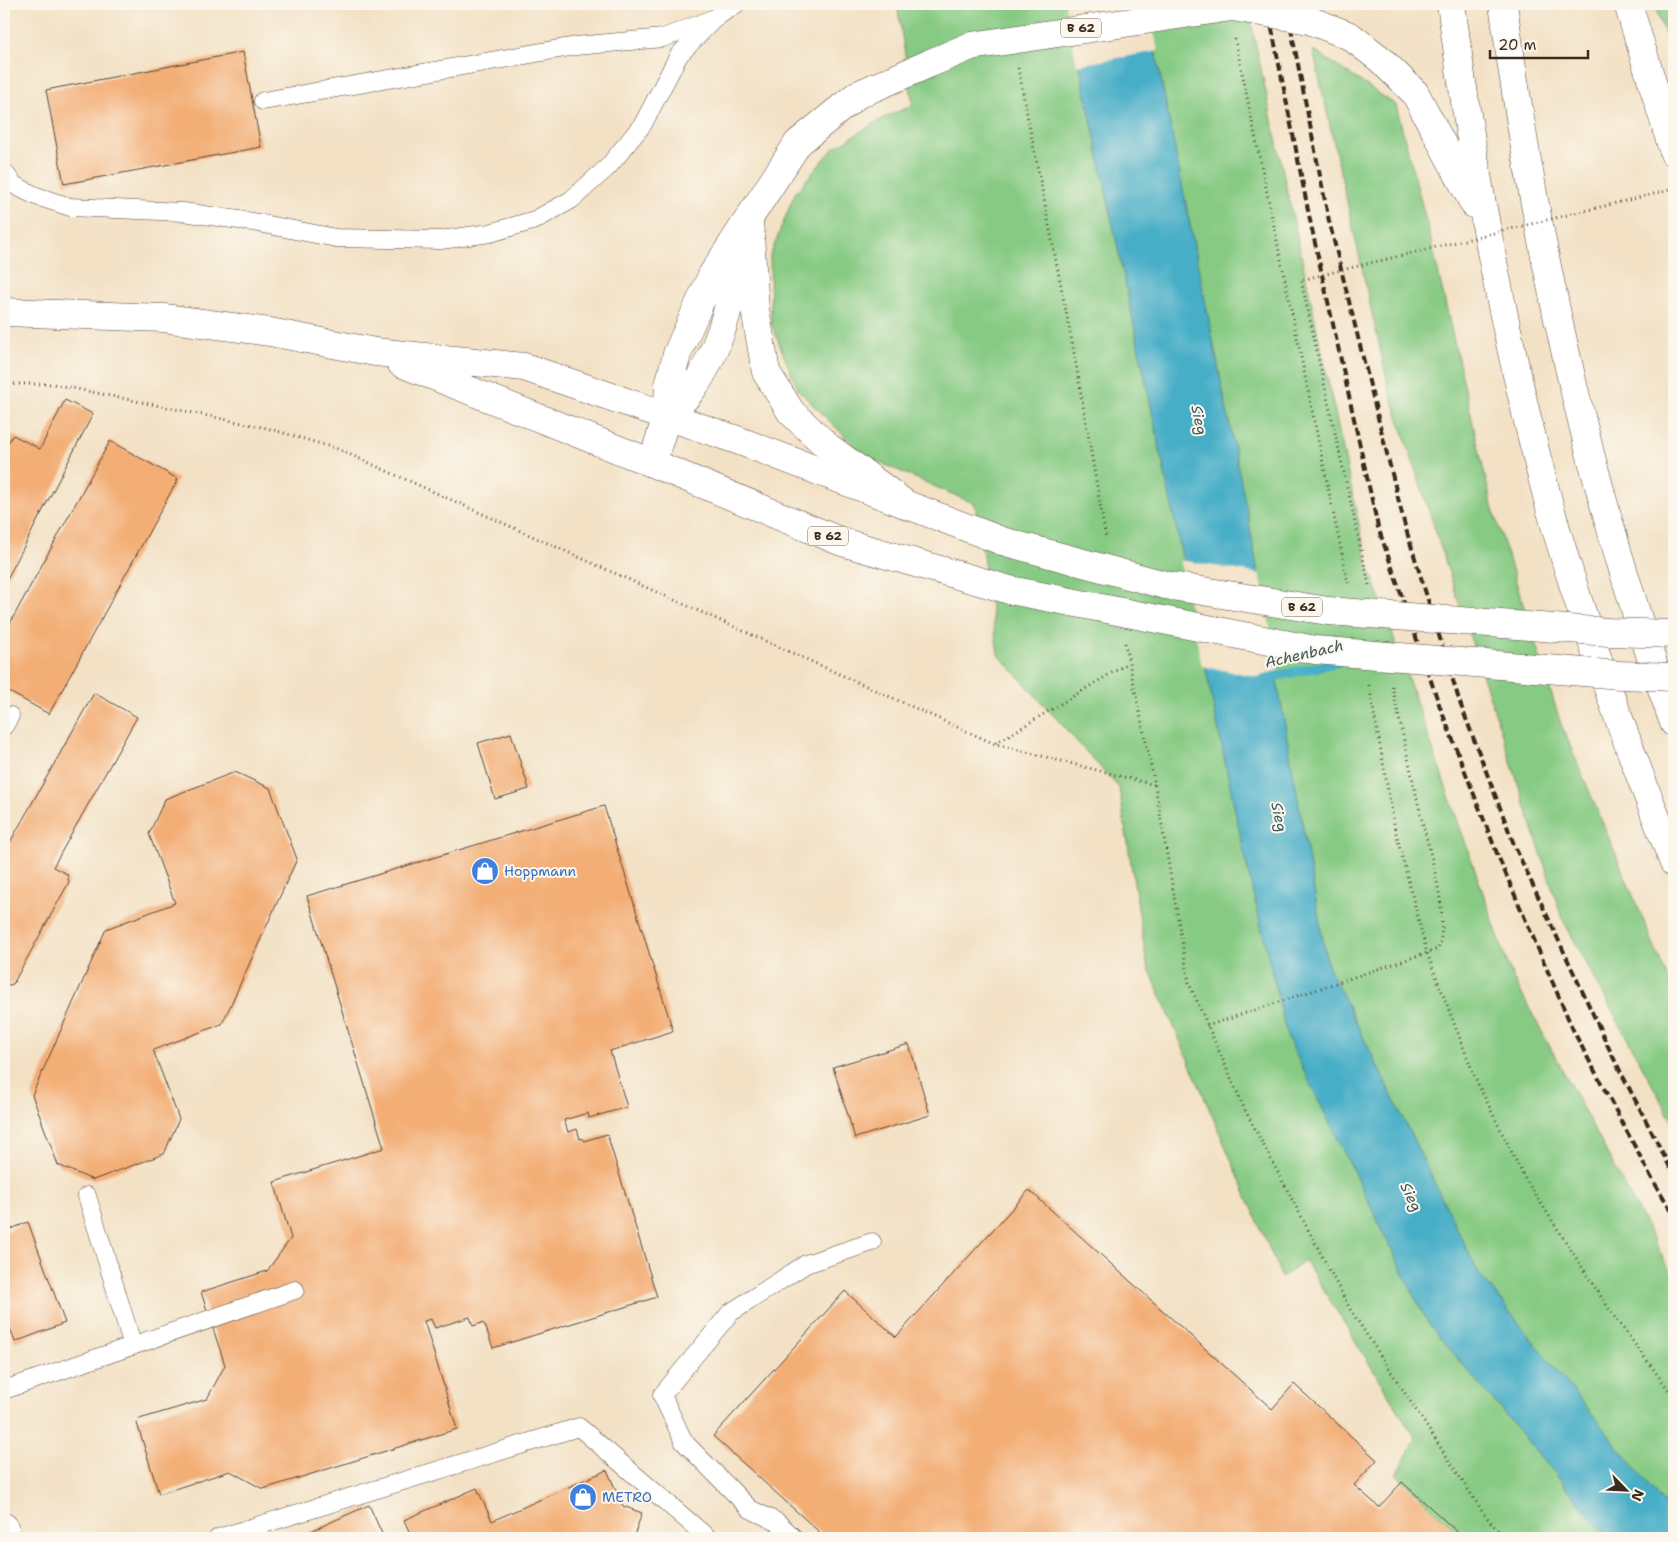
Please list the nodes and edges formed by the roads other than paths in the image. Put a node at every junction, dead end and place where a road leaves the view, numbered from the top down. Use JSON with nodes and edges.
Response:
{"nodes":[{"id":1,"x":736,"y":4,"type":"edge"},
{"id":2,"x":1451,"y":4,"type":"edge"},
{"id":3,"x":1503,"y":4,"type":"edge"},
{"id":4,"x":1628,"y":4,"type":"edge"},
{"id":5,"x":1234,"y":14,"type":"edge"},
{"id":6,"x":715,"y":18,"type":"junction"},
{"id":7,"x":263,"y":102,"type":"dead end"},
{"id":8,"x":1674,"y":153,"type":"edge"},
{"id":9,"x":4,"y":172,"type":"edge"},
{"id":10,"x":749,"y":220,"type":"junction"},
{"id":11,"x":1486,"y":227,"type":"junction"},
{"id":12,"x":4,"y":312,"type":"edge"},
{"id":13,"x":374,"y":352,"type":"junction"},
{"id":14,"x":667,"y":416,"type":"junction"},
{"id":15,"x":652,"y":463,"type":"junction"},
{"id":16,"x":908,"y":506,"type":"junction"},
{"id":17,"x":1674,"y":634,"type":"edge"},
{"id":18,"x":1674,"y":677,"type":"edge"},
{"id":19,"x":1674,"y":723,"type":"edge"},
{"id":20,"x":1674,"y":863,"type":"edge"},
{"id":21,"x":87,"y":1196,"type":"dead end"},
{"id":22,"x":872,"y":1242,"type":"dead end"},
{"id":23,"x":295,"y":1290,"type":"dead end"},
{"id":24,"x":134,"y":1346,"type":"junction"},
{"id":25,"x":4,"y":1390,"type":"edge"},
{"id":26,"x":4,"y":1527,"type":"edge"},
{"id":27,"x":8,"y":1538,"type":"edge"},
{"id":28,"x":218,"y":1538,"type":"edge"},
{"id":29,"x":708,"y":1538,"type":"edge"},
{"id":30,"x":794,"y":1538,"type":"edge"}],
"edges":[{"from":1,"to":6,"type":"lane"},
{"from":2,"to":11,"type":"main road","number":"B 62"},
{"from":3,"to":19,"type":"main road"},
{"from":4,"to":8,"type":"main road"},
{"from":5,"to":10,"type":"main road","number":"B 62","bridge":true},
{"from":5,"to":11,"type":"main road","number":"B 62","bridge":true},
{"from":6,"to":7,"type":"lane"},
{"from":6,"to":9,"type":"lane"},
{"from":10,"to":14,"type":"main road","number":"B 62"},
{"from":10,"to":16,"type":"main road","number":"B 62"},
{"from":11,"to":20,"type":"main road","number":"B 62"},
{"from":12,"to":13,"type":"main road"},
{"from":13,"to":14,"type":"main road"},
{"from":13,"to":15,"type":"main road"},
{"from":14,"to":15,"type":"main road","number":"B 62"},
{"from":14,"to":16,"type":"main road","number":"B 62"},
{"from":15,"to":18,"type":"main road","number":"B 62","bridge":true},
{"from":16,"to":17,"type":"main road","number":"B 62","bridge":true},
{"from":21,"to":24,"type":"lane"},
{"from":22,"to":30,"type":"lane"},
{"from":23,"to":24,"type":"lane"},
{"from":24,"to":25,"type":"lane"},
{"from":26,"to":27,"type":"main road"},
{"from":28,"to":29,"type":"lane"}]}
